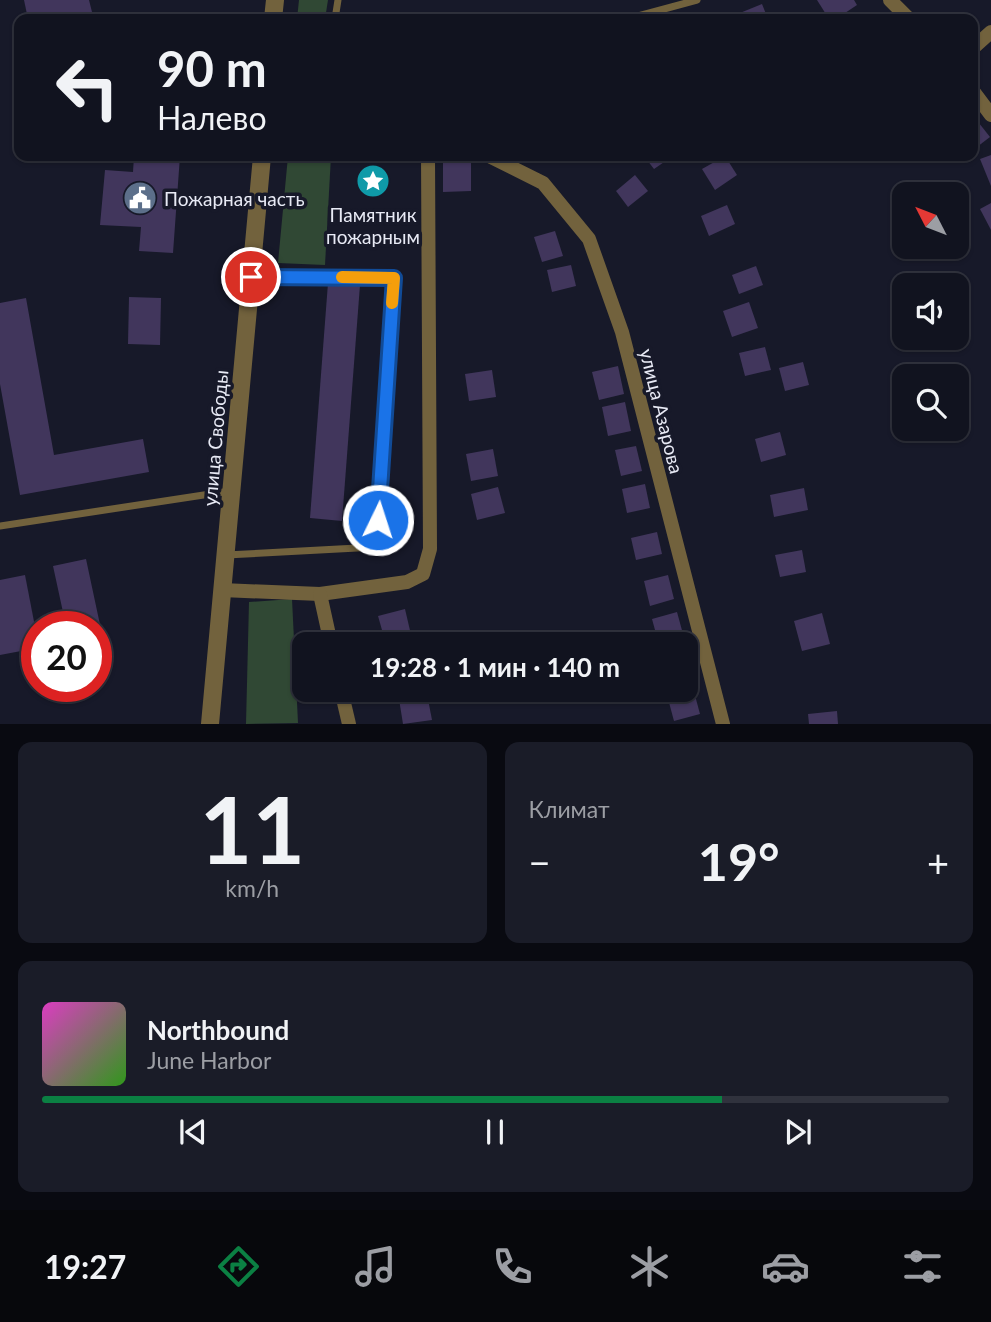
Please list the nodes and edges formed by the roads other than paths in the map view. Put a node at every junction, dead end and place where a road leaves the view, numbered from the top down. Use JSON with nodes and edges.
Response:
{"nodes":[{"id":1,"x":697,"y":0,"type":"edge"},
{"id":2,"x":890,"y":0,"type":"edge"},
{"id":3,"x":645,"y":14,"type":"edge"},
{"id":4,"x":904,"y":14,"type":"edge"},
{"id":5,"x":978,"y":98,"type":"edge"},
{"id":6,"x":991,"y":115,"type":"edge"},
{"id":7,"x":262,"y":161,"type":"edge"},
{"id":8,"x":428,"y":161,"type":"edge"},
{"id":9,"x":499,"y":161,"type":"edge"},
{"id":10,"x":251,"y":277,"type":"junction"},
{"id":11,"x":231,"y":491,"type":"junction"},
{"id":12,"x":0,"y":526,"type":"edge"},
{"id":13,"x":225,"y":555,"type":"junction"},
{"id":14,"x":222,"y":590,"type":"junction"},
{"id":15,"x":320,"y":594,"type":"junction"},
{"id":16,"x":328,"y":632,"type":"edge"},
{"id":17,"x":344,"y":702,"type":"edge"},
{"id":18,"x":210,"y":723,"type":"edge"},
{"id":19,"x":349,"y":723,"type":"edge"},
{"id":20,"x":723,"y":723,"type":"edge"}],
"edges":[{"from":1,"to":3,"type":"lane"},
{"from":2,"to":4,"type":"street"},
{"from":5,"to":6,"type":"street"},
{"from":7,"to":10,"type":"street","name":"улица Свободы"},
{"from":8,"to":15,"type":"street"},
{"from":9,"to":20,"type":"street","name":"улица Азарова"},
{"from":10,"to":11,"type":"street","name":"улица Свободы"},
{"from":10,"to":13,"type":"lane"},
{"from":11,"to":12,"type":"lane"},
{"from":11,"to":13,"type":"street","name":"улица Свободы"},
{"from":13,"to":14,"type":"street","name":"улица Свободы"},
{"from":14,"to":15,"type":"street"},
{"from":14,"to":18,"type":"street","name":"улица Свободы"},
{"from":15,"to":16,"type":"street"},
{"from":17,"to":19,"type":"street"}]}
